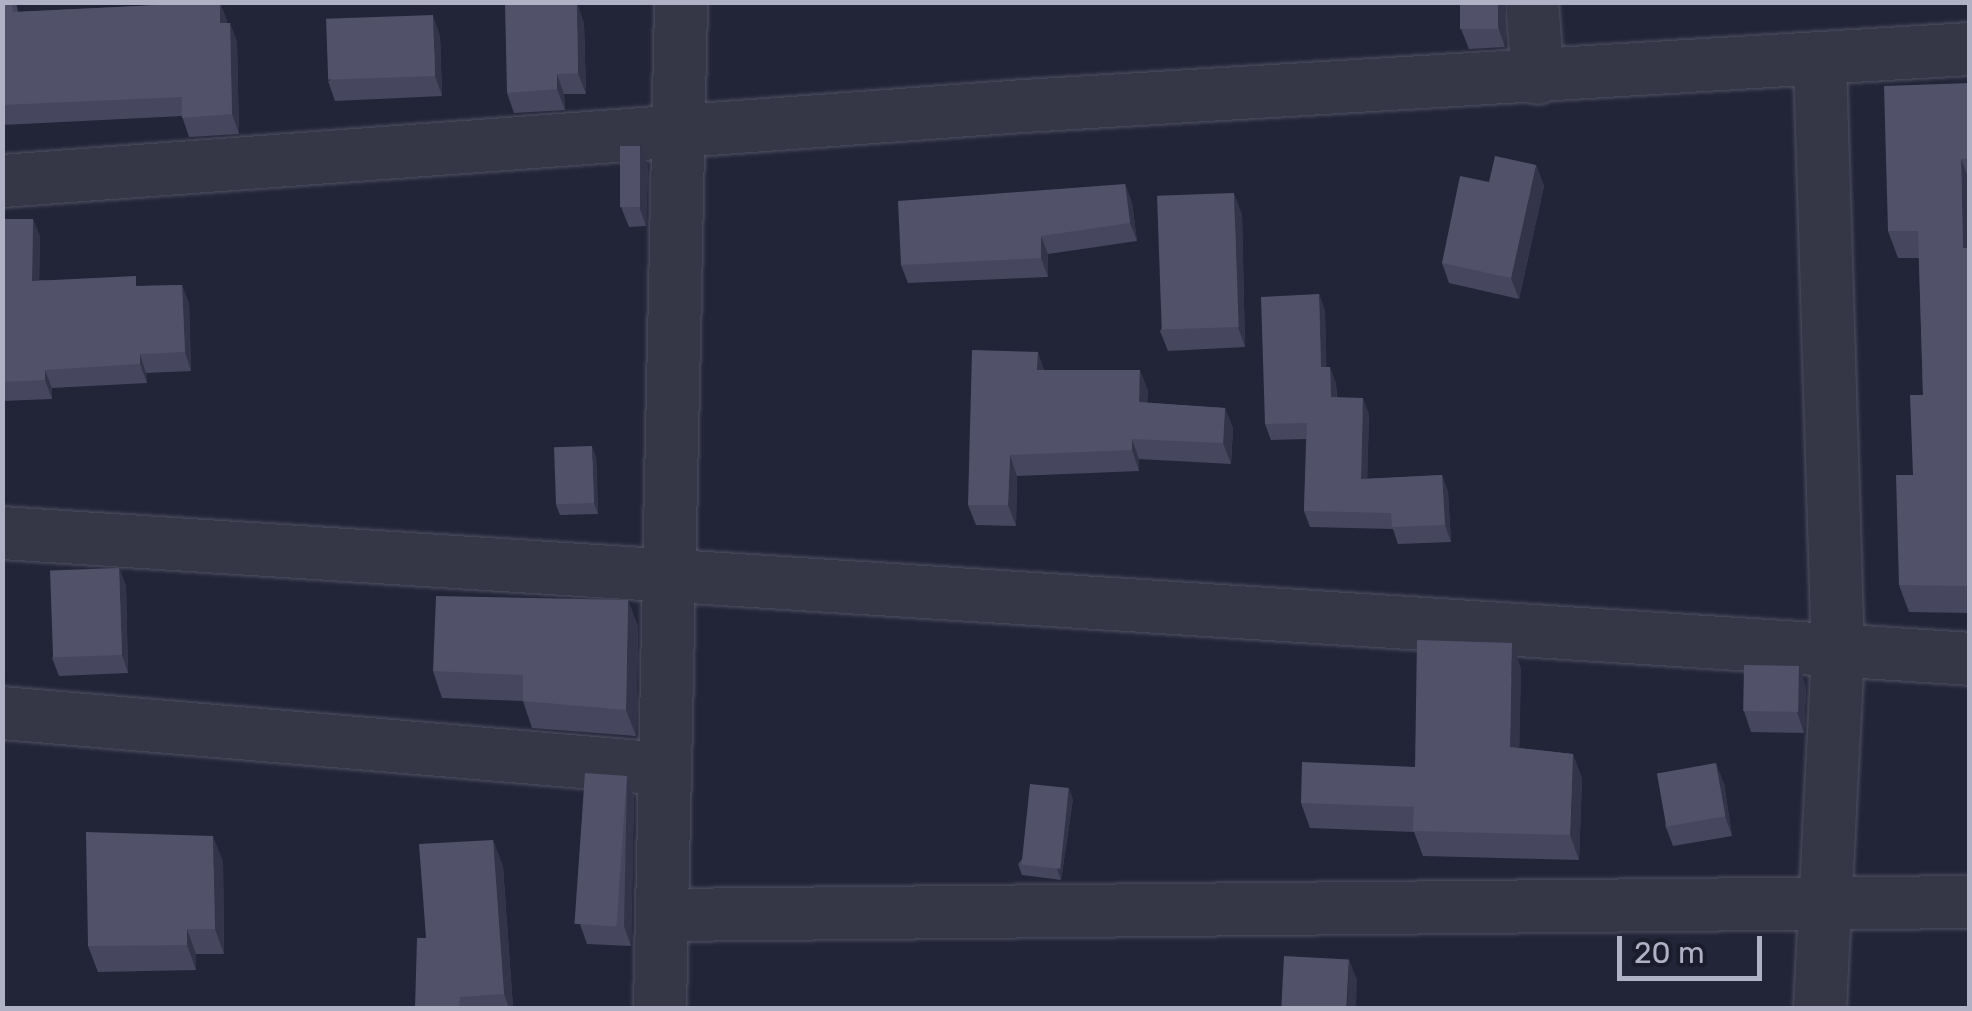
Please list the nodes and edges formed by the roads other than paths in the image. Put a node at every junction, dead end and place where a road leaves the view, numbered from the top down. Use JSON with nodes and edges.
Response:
{"nodes":[{"id":1,"x":681,"y":2,"type":"edge"},
{"id":2,"x":1532,"y":2,"type":"edge"},
{"id":3,"x":1970,"y":50,"type":"edge"},
{"id":4,"x":1820,"y":62,"type":"junction"},
{"id":5,"x":1538,"y":78,"type":"junction"},
{"id":6,"x":679,"y":131,"type":"junction"},
{"id":7,"x":2,"y":181,"type":"edge"},
{"id":8,"x":2,"y":533,"type":"edge"},
{"id":9,"x":671,"y":577,"type":"junction"},
{"id":10,"x":1838,"y":655,"type":"junction"},
{"id":11,"x":1970,"y":659,"type":"edge"},
{"id":12,"x":2,"y":713,"type":"edge"},
{"id":13,"x":664,"y":769,"type":"junction"},
{"id":14,"x":1970,"y":902,"type":"edge"},
{"id":15,"x":1826,"y":906,"type":"junction"},
{"id":16,"x":664,"y":915,"type":"junction"},
{"id":17,"x":660,"y":1008,"type":"edge"},
{"id":18,"x":1820,"y":1008,"type":"edge"}],
"edges":[{"from":1,"to":6,"type":"street"},
{"from":2,"to":5,"type":"street"},
{"from":3,"to":4,"type":"street"},
{"from":4,"to":5,"type":"street"},
{"from":4,"to":10,"type":"street"},
{"from":5,"to":6,"type":"street"},
{"from":6,"to":7,"type":"street"},
{"from":6,"to":9,"type":"street"},
{"from":8,"to":9,"type":"street"},
{"from":9,"to":10,"type":"street"},
{"from":9,"to":13,"type":"street"},
{"from":10,"to":11,"type":"street"},
{"from":10,"to":15,"type":"street"},
{"from":12,"to":13,"type":"street"},
{"from":13,"to":16,"type":"street"},
{"from":14,"to":15,"type":"street"},
{"from":15,"to":16,"type":"street"},
{"from":15,"to":18,"type":"street"},
{"from":16,"to":17,"type":"street"}]}
